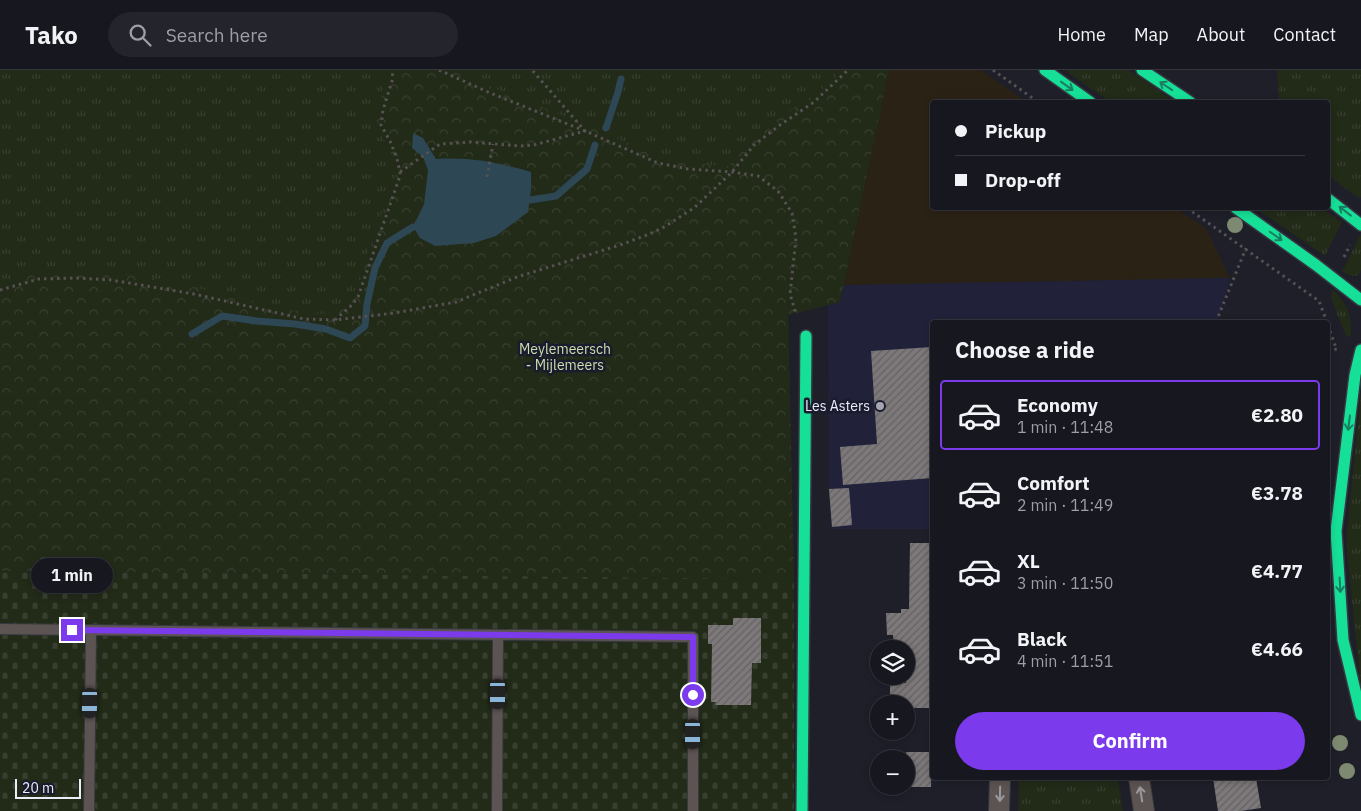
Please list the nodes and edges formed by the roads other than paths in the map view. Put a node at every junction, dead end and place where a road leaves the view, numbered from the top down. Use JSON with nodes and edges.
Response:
{"nodes":[{"id":1,"x":1044,"y":70,"type":"edge"},
{"id":2,"x":1142,"y":70,"type":"edge"},
{"id":3,"x":1087,"y":100,"type":"edge"},
{"id":4,"x":1187,"y":100,"type":"edge"},
{"id":5,"x":1330,"y":201,"type":"edge"},
{"id":6,"x":1239,"y":210,"type":"edge"},
{"id":7,"x":1361,"y":225,"type":"edge"},
{"id":8,"x":1361,"y":300,"type":"edge"},
{"id":9,"x":806,"y":336,"type":"road end"},
{"id":10,"x":1361,"y":350,"type":"edge"},
{"id":11,"x":0,"y":629,"type":"edge"},
{"id":12,"x":90,"y":630,"type":"junction"},
{"id":13,"x":498,"y":635,"type":"junction"},
{"id":14,"x":1361,"y":715,"type":"edge"},
{"id":15,"x":1000,"y":780,"type":"edge"},
{"id":16,"x":1139,"y":780,"type":"edge"},
{"id":17,"x":89,"y":811,"type":"edge"},
{"id":18,"x":497,"y":811,"type":"edge"},
{"id":19,"x":693,"y":811,"type":"edge"},
{"id":20,"x":802,"y":811,"type":"edge"},
{"id":21,"x":999,"y":811,"type":"edge"},
{"id":22,"x":1144,"y":811,"type":"edge"}],
"edges":[{"from":1,"to":3,"type":"street","one_way":true},
{"from":4,"to":2,"type":"street","one_way":true},
{"from":7,"to":5,"type":"street","one_way":true},
{"from":6,"to":8,"type":"street","one_way":true},
{"from":9,"to":20,"type":"street"},
{"from":10,"to":14,"type":"street","one_way":true},
{"from":11,"to":12,"type":"lane"},
{"from":12,"to":13,"type":"lane"},
{"from":12,"to":17,"type":"lane"},
{"from":13,"to":18,"type":"lane"},
{"from":13,"to":19,"type":"lane"},
{"from":15,"to":21,"type":"street","one_way":true},
{"from":22,"to":16,"type":"street","one_way":true}]}
